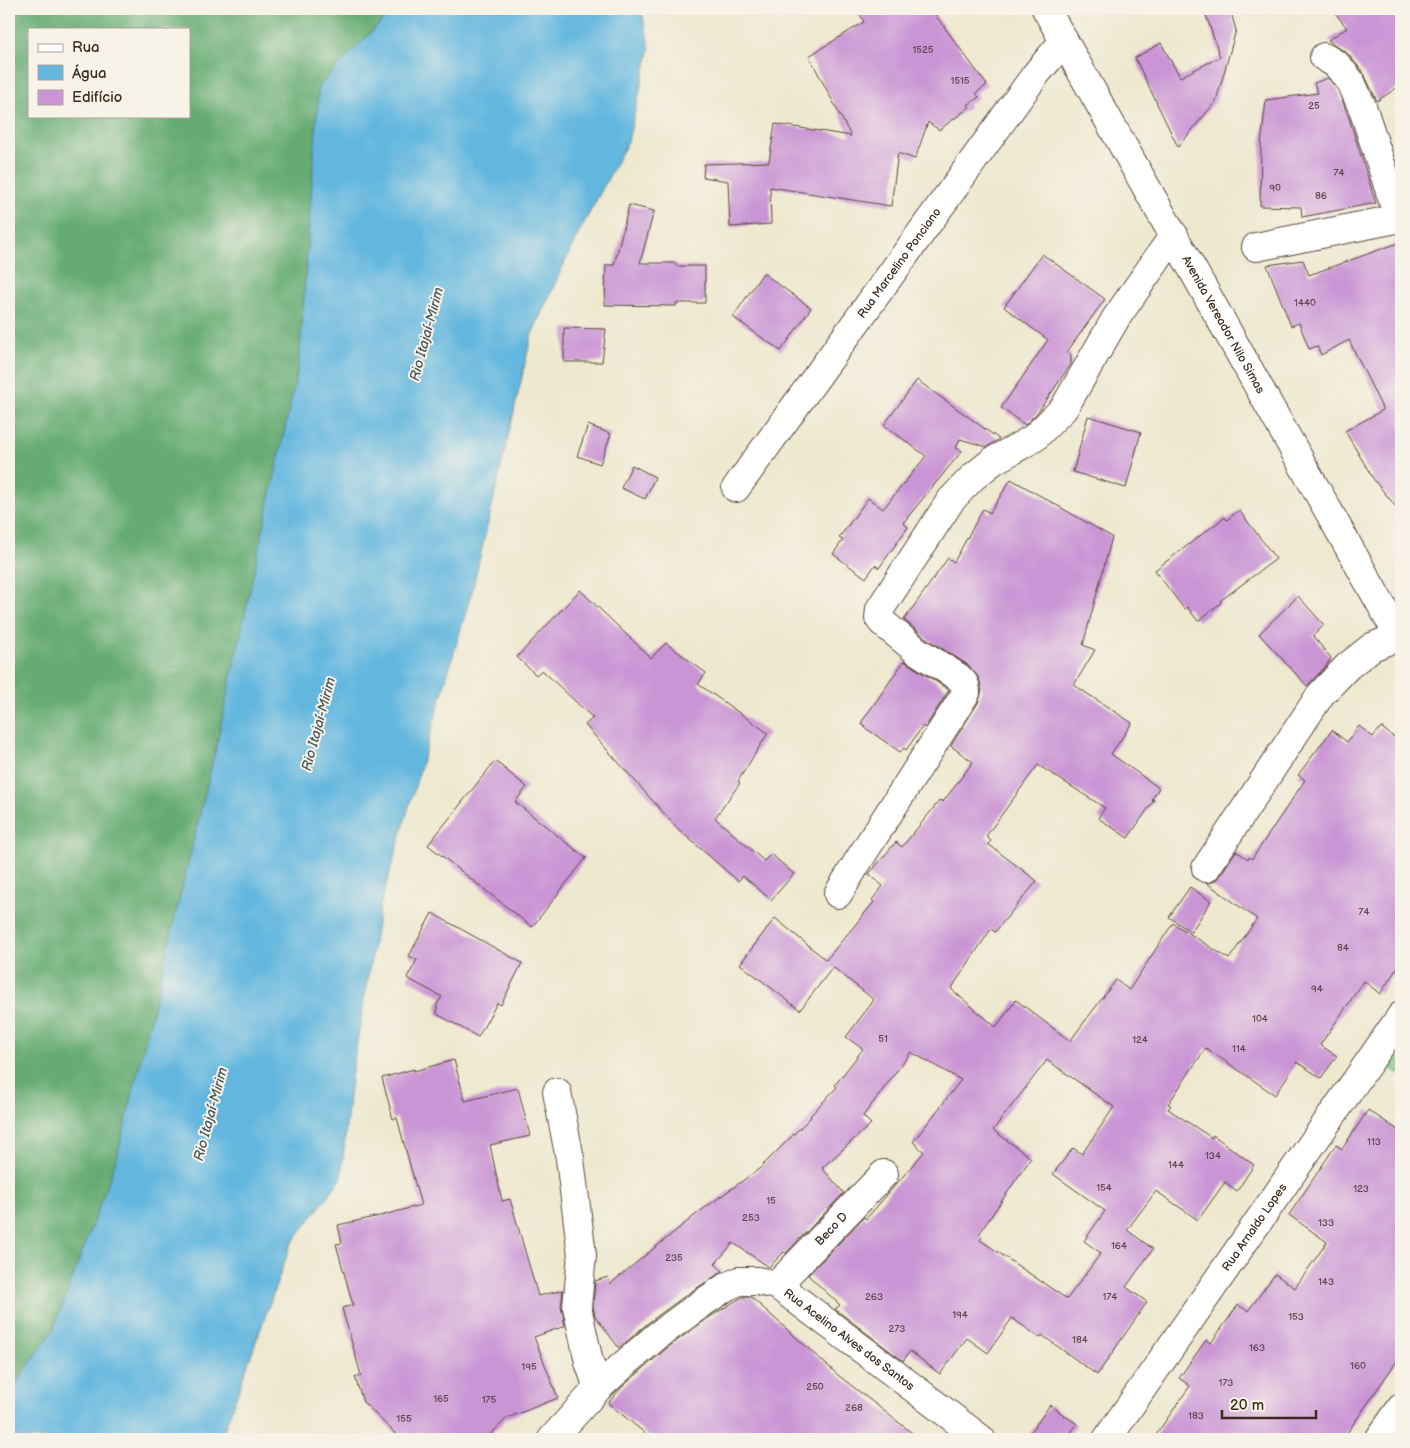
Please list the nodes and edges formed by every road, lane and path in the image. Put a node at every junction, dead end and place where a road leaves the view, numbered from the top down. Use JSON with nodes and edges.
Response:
{"nodes":[{"id":1,"x":1046,"y":9,"type":"edge"},
{"id":2,"x":1064,"y":41,"type":"junction"},
{"id":3,"x":1324,"y":57,"type":"dead end"},
{"id":4,"x":1400,"y":219,"type":"edge"},
{"id":5,"x":1174,"y":235,"type":"junction"},
{"id":6,"x":1256,"y":247,"type":"dead end"},
{"id":7,"x":736,"y":488,"type":"dead end"},
{"id":8,"x":1400,"y":637,"type":"edge"},
{"id":9,"x":1206,"y":868,"type":"dead end"},
{"id":10,"x":838,"y":894,"type":"dead end"},
{"id":11,"x":1401,"y":1016,"type":"edge"},
{"id":12,"x":558,"y":1092,"type":"dead end"},
{"id":13,"x":884,"y":1174,"type":"dead end"},
{"id":14,"x":777,"y":1285,"type":"junction"},
{"id":15,"x":598,"y":1388,"type":"junction"},
{"id":16,"x":1401,"y":1408,"type":"edge"},
{"id":17,"x":552,"y":1439,"type":"edge"},
{"id":18,"x":981,"y":1439,"type":"edge"},
{"id":19,"x":1107,"y":1439,"type":"edge"},
{"id":20,"x":1379,"y":1439,"type":"edge"}],
"edges":[{"from":1,"to":2,"type":"street","name":"Avenida Vereador Nilo Simas"},
{"from":2,"to":5,"type":"street","name":"Avenida Vereador Nilo Simas"},
{"from":2,"to":7,"type":"street","name":"Rua Marcelino Ponciano"},
{"from":3,"to":4,"type":"street"},
{"from":4,"to":6,"type":"street"},
{"from":5,"to":8,"type":"street","name":"Avenida Vereador Nilo Simas"},
{"from":5,"to":10,"type":"street"},
{"from":8,"to":9,"type":"street"},
{"from":11,"to":19,"type":"street","name":"Rua Arnaldo Lopes"},
{"from":12,"to":15,"type":"street"},
{"from":13,"to":14,"type":"street","name":"Beco D"},
{"from":14,"to":15,"type":"street","name":"Rua Acelino Alves dos Santos"},
{"from":14,"to":18,"type":"street","name":"Rua Acelino Alves dos Santos"},
{"from":15,"to":17,"type":"street","name":"Rua Acelino Alves dos Santos"},
{"from":16,"to":20,"type":"street"}]}
